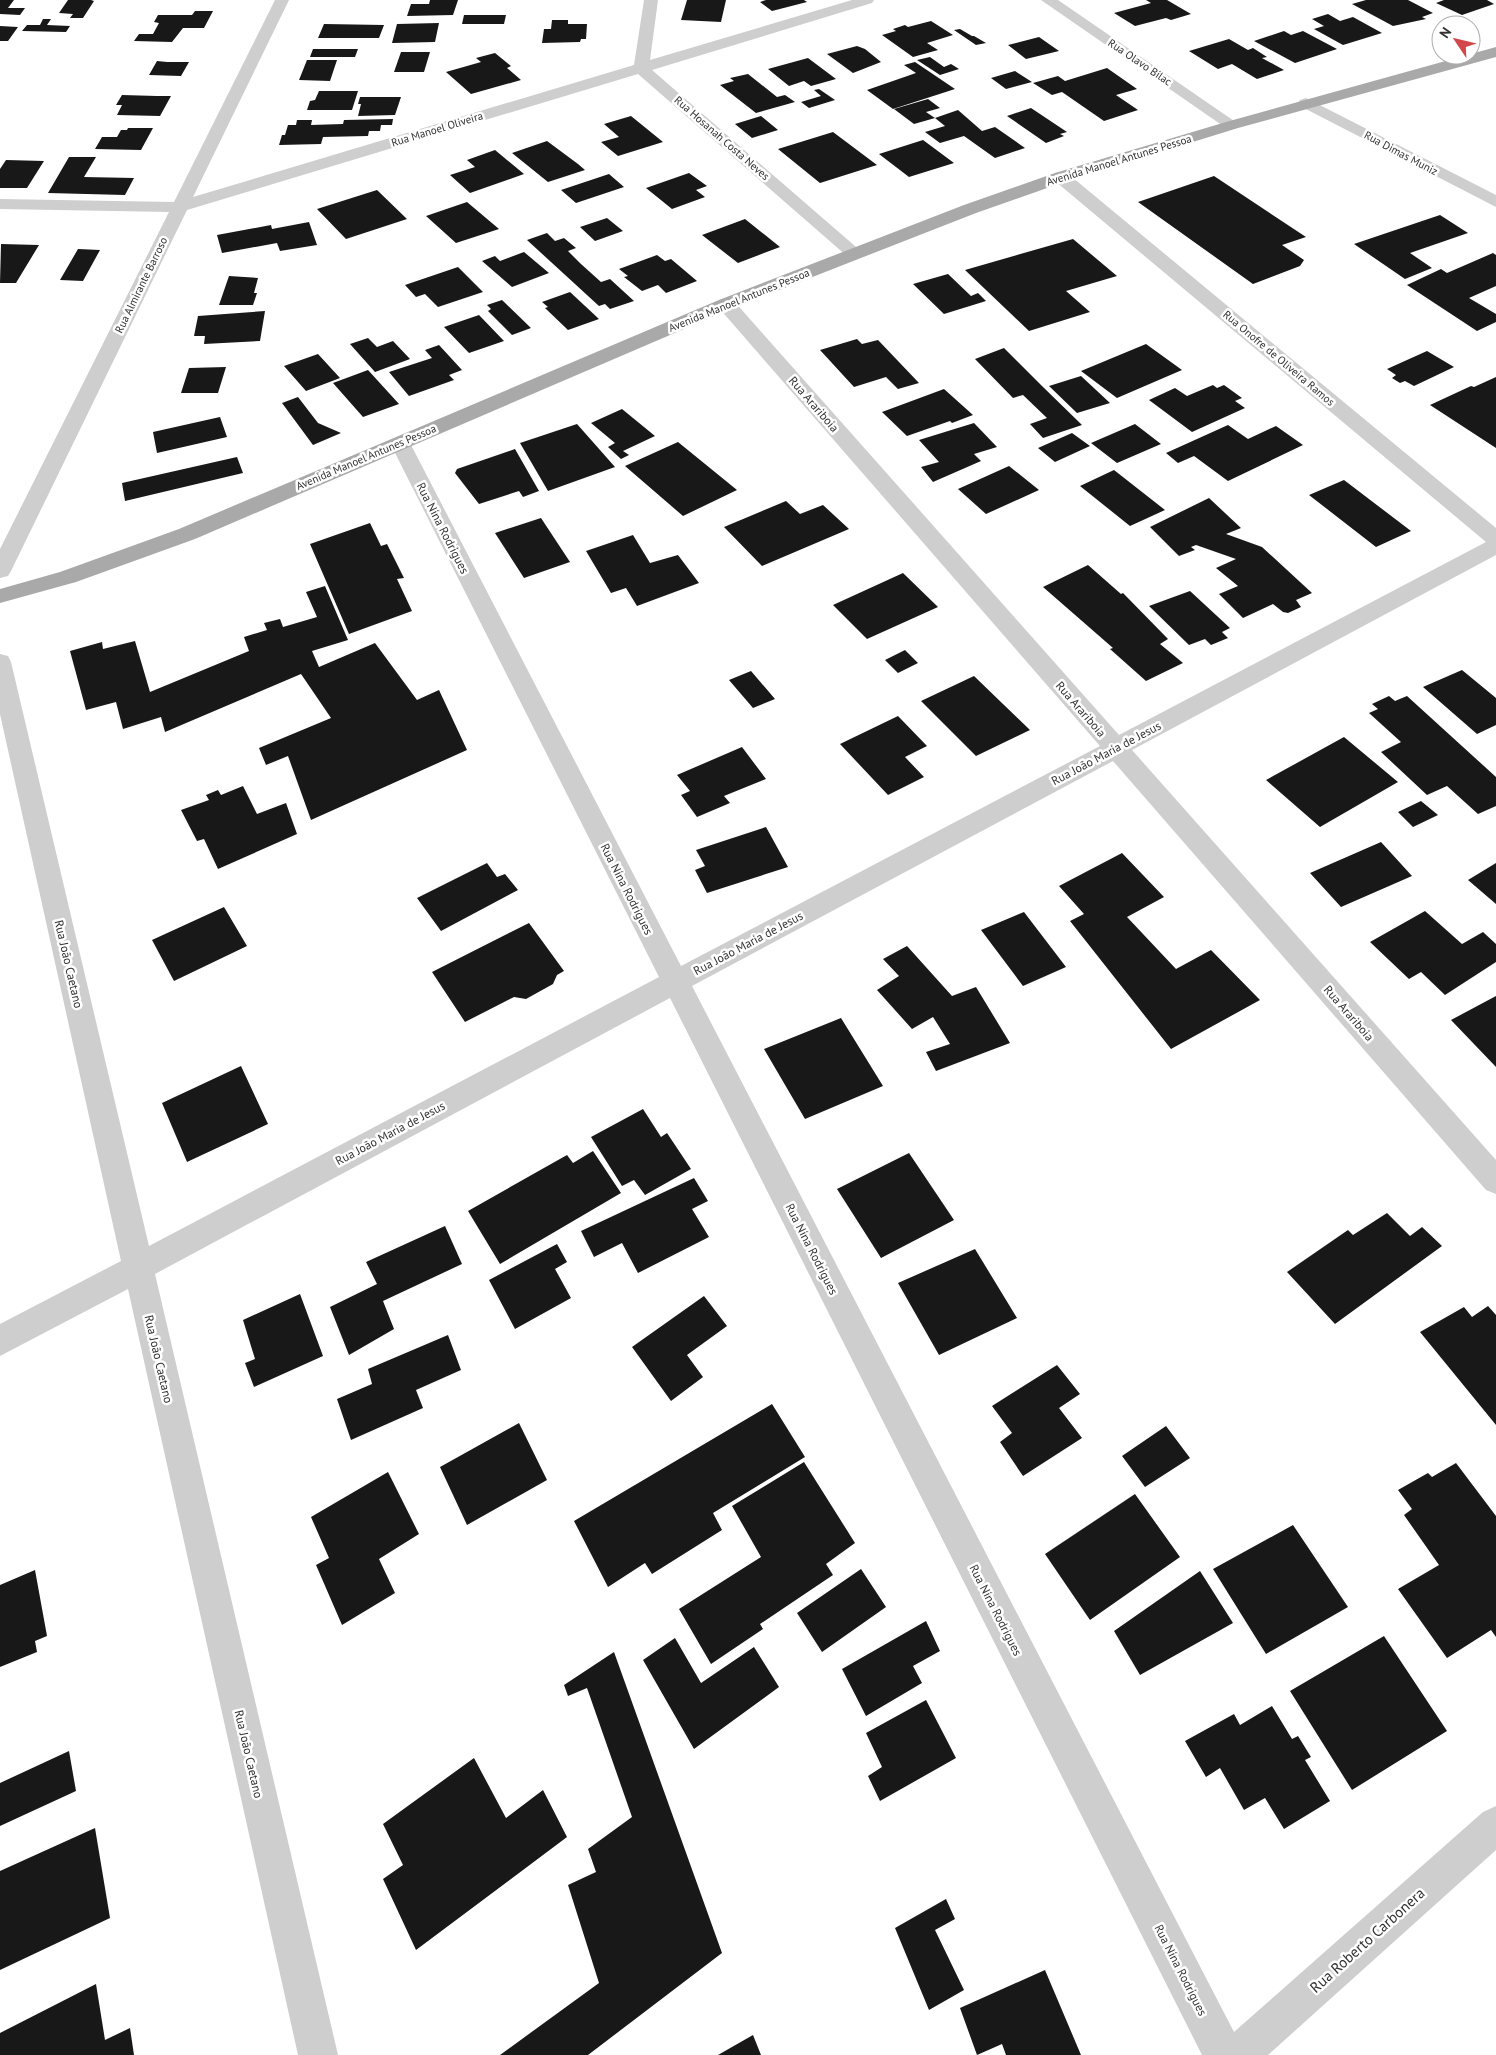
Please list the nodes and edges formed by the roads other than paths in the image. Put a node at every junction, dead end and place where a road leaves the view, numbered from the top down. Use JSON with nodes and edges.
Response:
{"nodes":[{"id":1,"x":282,"y":0,"type":"edge"},
{"id":2,"x":651,"y":0,"type":"edge"},
{"id":3,"x":867,"y":0,"type":"edge"},
{"id":4,"x":1048,"y":0,"type":"edge"},
{"id":5,"x":1496,"y":52,"type":"edge"},
{"id":6,"x":641,"y":68,"type":"junction"},
{"id":7,"x":1306,"y":103,"type":"junction"},
{"id":8,"x":1232,"y":125,"type":"junction"},
{"id":9,"x":1061,"y":177,"type":"junction"},
{"id":10,"x":1496,"y":202,"type":"edge"},
{"id":11,"x":0,"y":204,"type":"edge"},
{"id":12,"x":179,"y":207,"type":"junction"},
{"id":13,"x":854,"y":253,"type":"junction"},
{"id":14,"x":726,"y":304,"type":"junction"},
{"id":15,"x":400,"y":443,"type":"junction"},
{"id":16,"x":1496,"y":539,"type":"edge"},
{"id":17,"x":1496,"y":546,"type":"edge"},
{"id":18,"x":0,"y":571,"type":"edge"},
{"id":19,"x":0,"y":596,"type":"edge"},
{"id":20,"x":0,"y":662,"type":"edge"},
{"id":21,"x":1116,"y":748,"type":"junction"},
{"id":22,"x":675,"y":981,"type":"junction"},
{"id":23,"x":1496,"y":1181,"type":"edge"},
{"id":24,"x":139,"y":1268,"type":"junction"},
{"id":25,"x":0,"y":1341,"type":"edge"},
{"id":26,"x":1496,"y":1825,"type":"edge"},
{"id":27,"x":318,"y":2055,"type":"edge"},
{"id":28,"x":1224,"y":2055,"type":"edge"},
{"id":29,"x":1238,"y":2055,"type":"edge"}],
"edges":[{"from":1,"to":12,"type":"street","name":"Rua Almirante Barroso"},
{"from":2,"to":6,"type":"street"},
{"from":3,"to":6,"type":"street","name":"Rua Manoel Oliveira"},
{"from":4,"to":8,"type":"street","name":"Rua Olavo Bilac"},
{"from":5,"to":7,"type":"main road","name":"Avenida Manoel Antunes Pessoa"},
{"from":6,"to":12,"type":"street","name":"Rua Manoel Oliveira"},
{"from":6,"to":13,"type":"street","name":"Rua Hosanah Costa Neves"},
{"from":7,"to":8,"type":"main road","name":"Avenida Manoel Antunes Pessoa"},
{"from":7,"to":10,"type":"street","name":"Rua Dimas Muniz"},
{"from":8,"to":9,"type":"main road","name":"Avenida Manoel Antunes Pessoa"},
{"from":9,"to":13,"type":"main road","name":"Avenida Manoel Antunes Pessoa"},
{"from":9,"to":16,"type":"street","name":"Rua Onofre de Oliveira Ramos"},
{"from":11,"to":12,"type":"street","name":"Rua Manoel Oliveira"},
{"from":12,"to":18,"type":"street","name":"Rua Almirante Barroso"},
{"from":13,"to":14,"type":"main road","name":"Avenida Manoel Antunes Pessoa"},
{"from":14,"to":15,"type":"main road","name":"Avenida Manoel Antunes Pessoa"},
{"from":14,"to":21,"type":"street","name":"Rua Arariboia"},
{"from":15,"to":19,"type":"main road","name":"Avenida Manoel Antunes Pessoa"},
{"from":15,"to":22,"type":"street","name":"Rua Nina Rodrigues"},
{"from":17,"to":21,"type":"street","name":"Rua João Maria de Jesus"},
{"from":20,"to":24,"type":"street","name":"Rua João Caetano"},
{"from":21,"to":22,"type":"street","name":"Rua João Maria de Jesus"},
{"from":21,"to":23,"type":"street","name":"Rua Arariboia"},
{"from":22,"to":24,"type":"street","name":"Rua João Maria de Jesus"},
{"from":22,"to":28,"type":"street","name":"Rua Nina Rodrigues"},
{"from":24,"to":25,"type":"street","name":"Rua João Maria de Jesus"},
{"from":24,"to":27,"type":"street","name":"Rua João Caetano"},
{"from":26,"to":29,"type":"street","name":"Rua Roberto Carbonera"}]}
